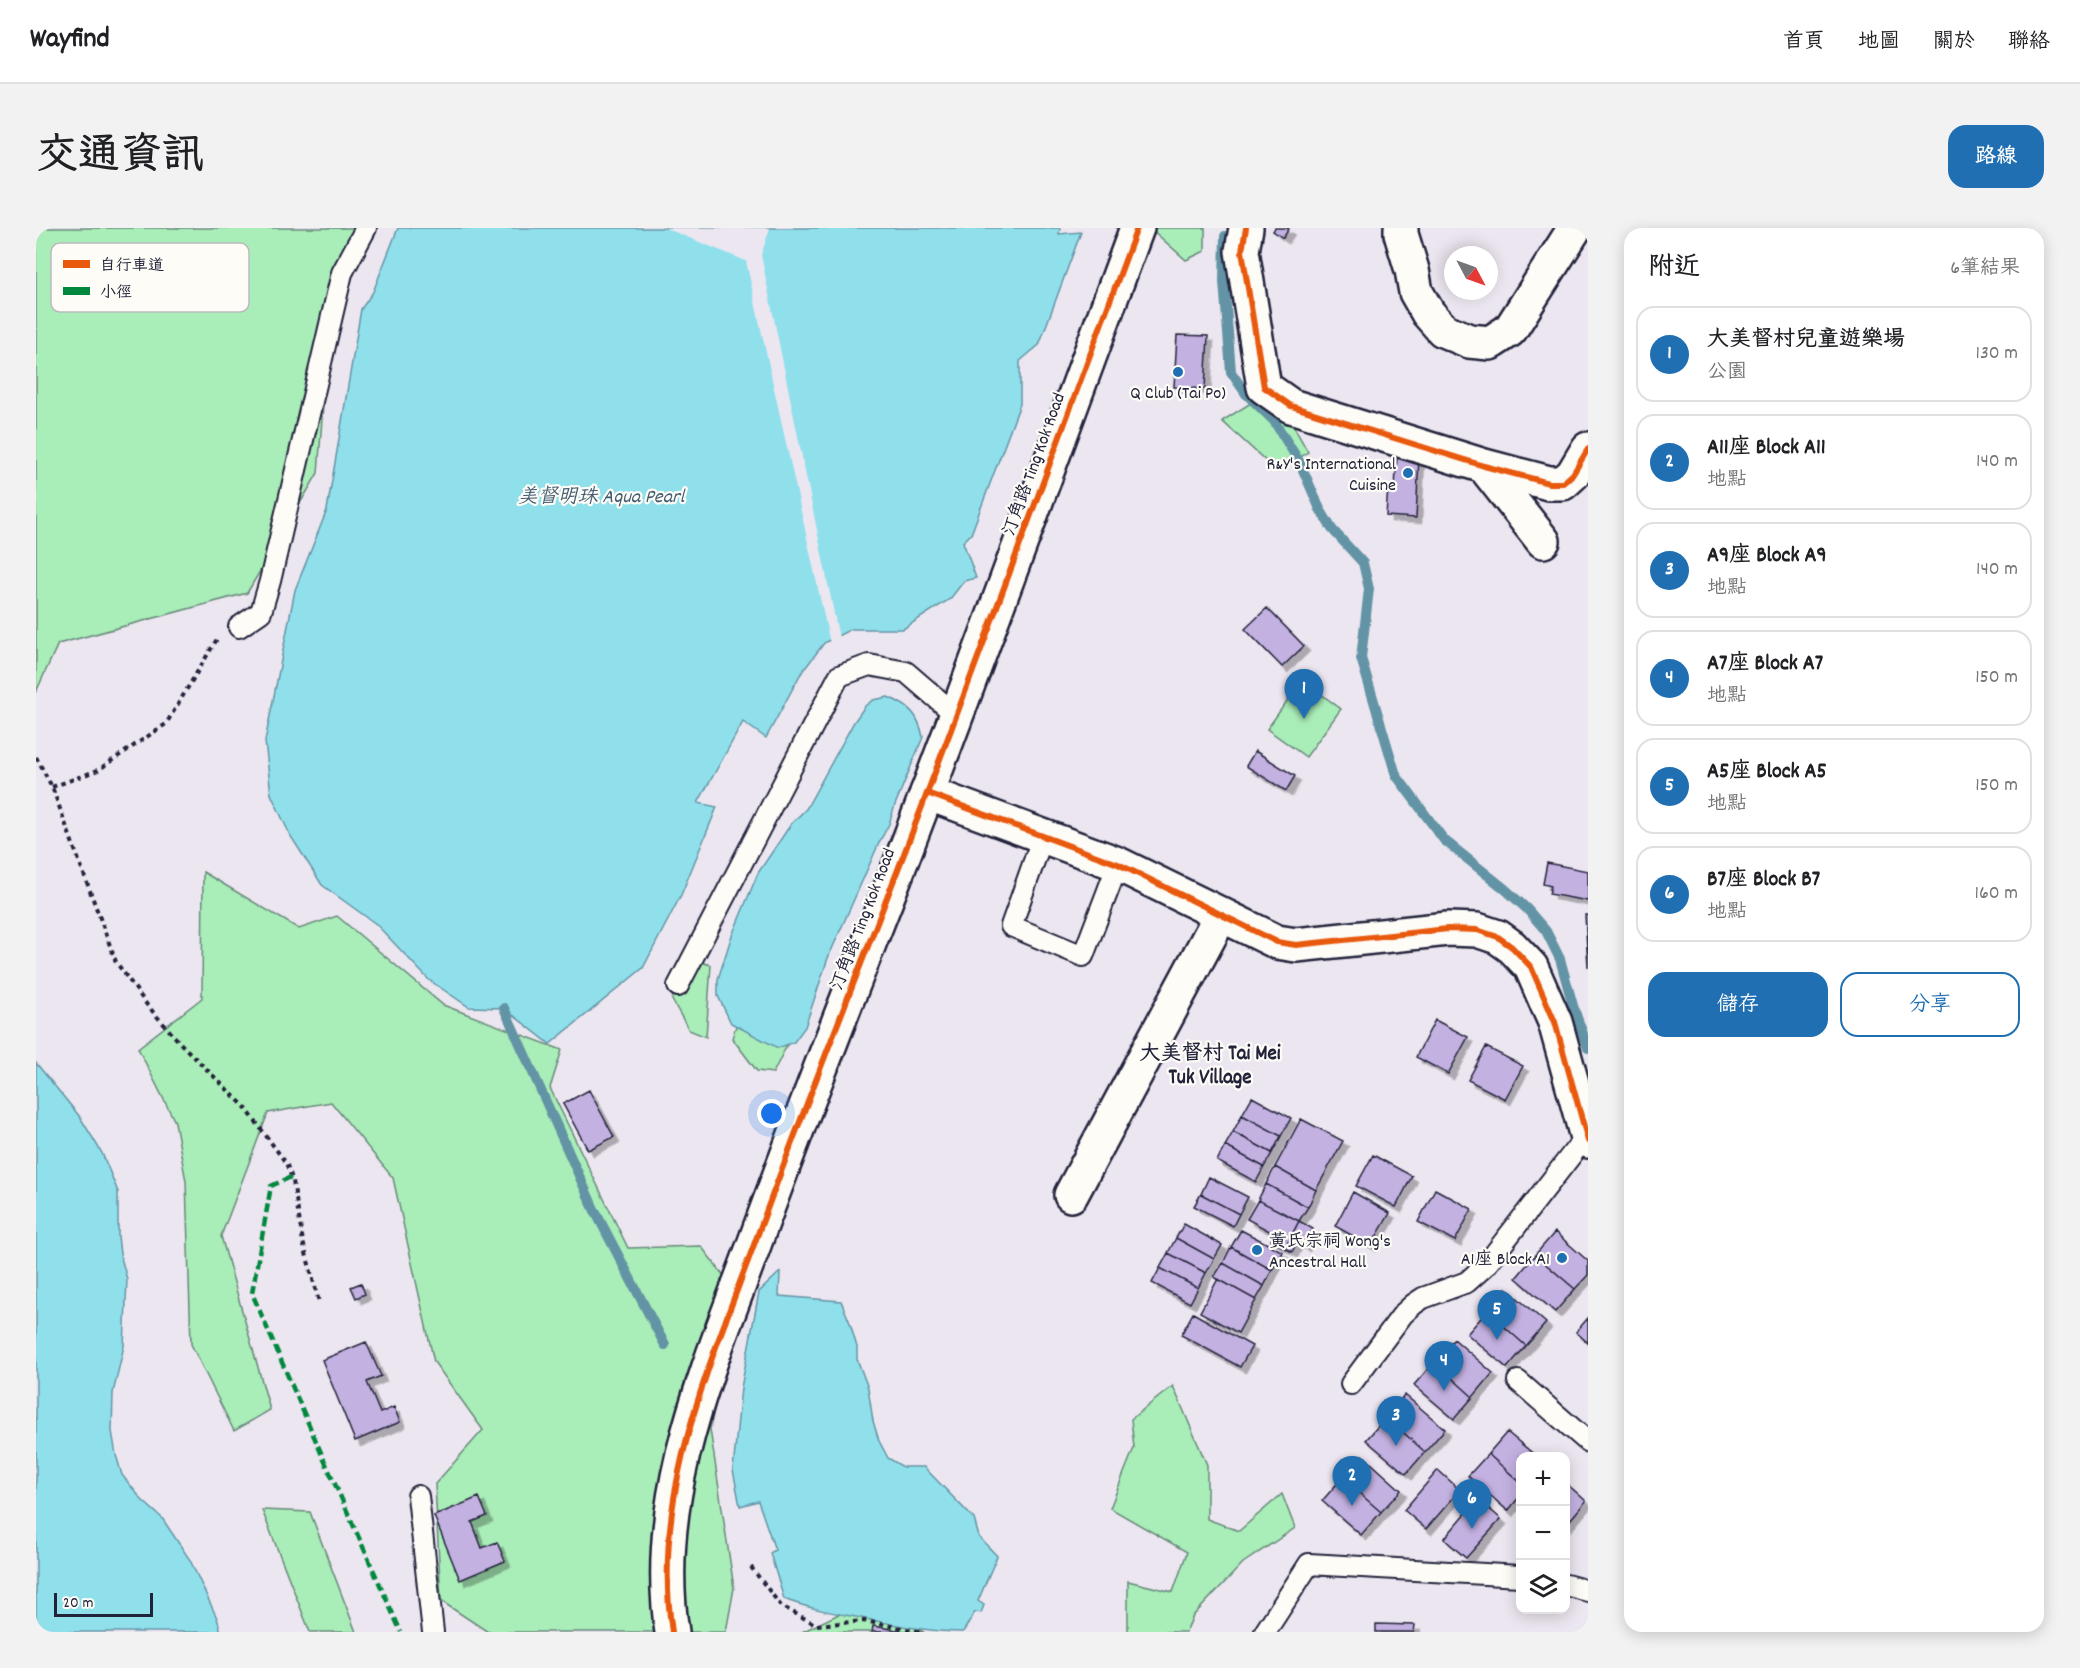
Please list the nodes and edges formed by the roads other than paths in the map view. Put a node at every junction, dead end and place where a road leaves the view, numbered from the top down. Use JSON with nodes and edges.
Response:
{"nodes":[{"id":1,"x":366,"y":228,"type":"edge"},
{"id":2,"x":1137,"y":228,"type":"edge"},
{"id":3,"x":1246,"y":228,"type":"edge"},
{"id":4,"x":1401,"y":228,"type":"edge"},
{"id":5,"x":1575,"y":228,"type":"edge"},
{"id":6,"x":1588,"y":449,"type":"edge"},
{"id":7,"x":1485,"y":466,"type":"junction"},
{"id":8,"x":1543,"y":541,"type":"dead end"},
{"id":9,"x":239,"y":627,"type":"dead end"},
{"id":10,"x":956,"y":715,"type":"junction"},
{"id":11,"x":927,"y":793,"type":"junction"},
{"id":12,"x":1043,"y":836,"type":"junction"},
{"id":13,"x":1118,"y":864,"type":"junction"},
{"id":14,"x":1221,"y":915,"type":"junction"},
{"id":15,"x":678,"y":986,"type":"dead end"},
{"id":16,"x":1587,"y":1139,"type":"edge"},
{"id":17,"x":1071,"y":1195,"type":"dead end"},
{"id":18,"x":1518,"y":1381,"type":"dead end"},
{"id":19,"x":1351,"y":1384,"type":"dead end"},
{"id":20,"x":1588,"y":1442,"type":"edge"},
{"id":21,"x":418,"y":1496,"type":"dead end"},
{"id":22,"x":1516,"y":1576,"type":"edge"},
{"id":23,"x":1570,"y":1586,"type":"edge"},
{"id":24,"x":1588,"y":1591,"type":"edge"},
{"id":25,"x":433,"y":1632,"type":"edge"},
{"id":26,"x":672,"y":1632,"type":"edge"},
{"id":27,"x":1265,"y":1632,"type":"edge"}],
"edges":[{"from":1,"to":9,"type":"lane"},
{"from":2,"to":10,"type":"street","name":"汀角路 Ting Kok Road"},
{"from":3,"to":7,"type":"street"},
{"from":4,"to":5,"type":"street"},
{"from":6,"to":7,"type":"street"},
{"from":7,"to":8,"type":"street"},
{"from":10,"to":11,"type":"street","name":"汀角路 Ting Kok Road"},
{"from":10,"to":15,"type":"lane"},
{"from":11,"to":12,"type":"street"},
{"from":11,"to":26,"type":"street","name":"汀角路 Ting Kok Road"},
{"from":12,"to":13,"type":"street"},
{"from":12,"to":13,"type":"lane"},
{"from":13,"to":14,"type":"street"},
{"from":14,"to":16,"type":"street"},
{"from":14,"to":17,"type":"street"},
{"from":16,"to":19,"type":"lane"},
{"from":18,"to":20,"type":"lane"},
{"from":21,"to":25,"type":"lane"},
{"from":22,"to":27,"type":"lane"},
{"from":23,"to":24,"type":"lane"}]}
